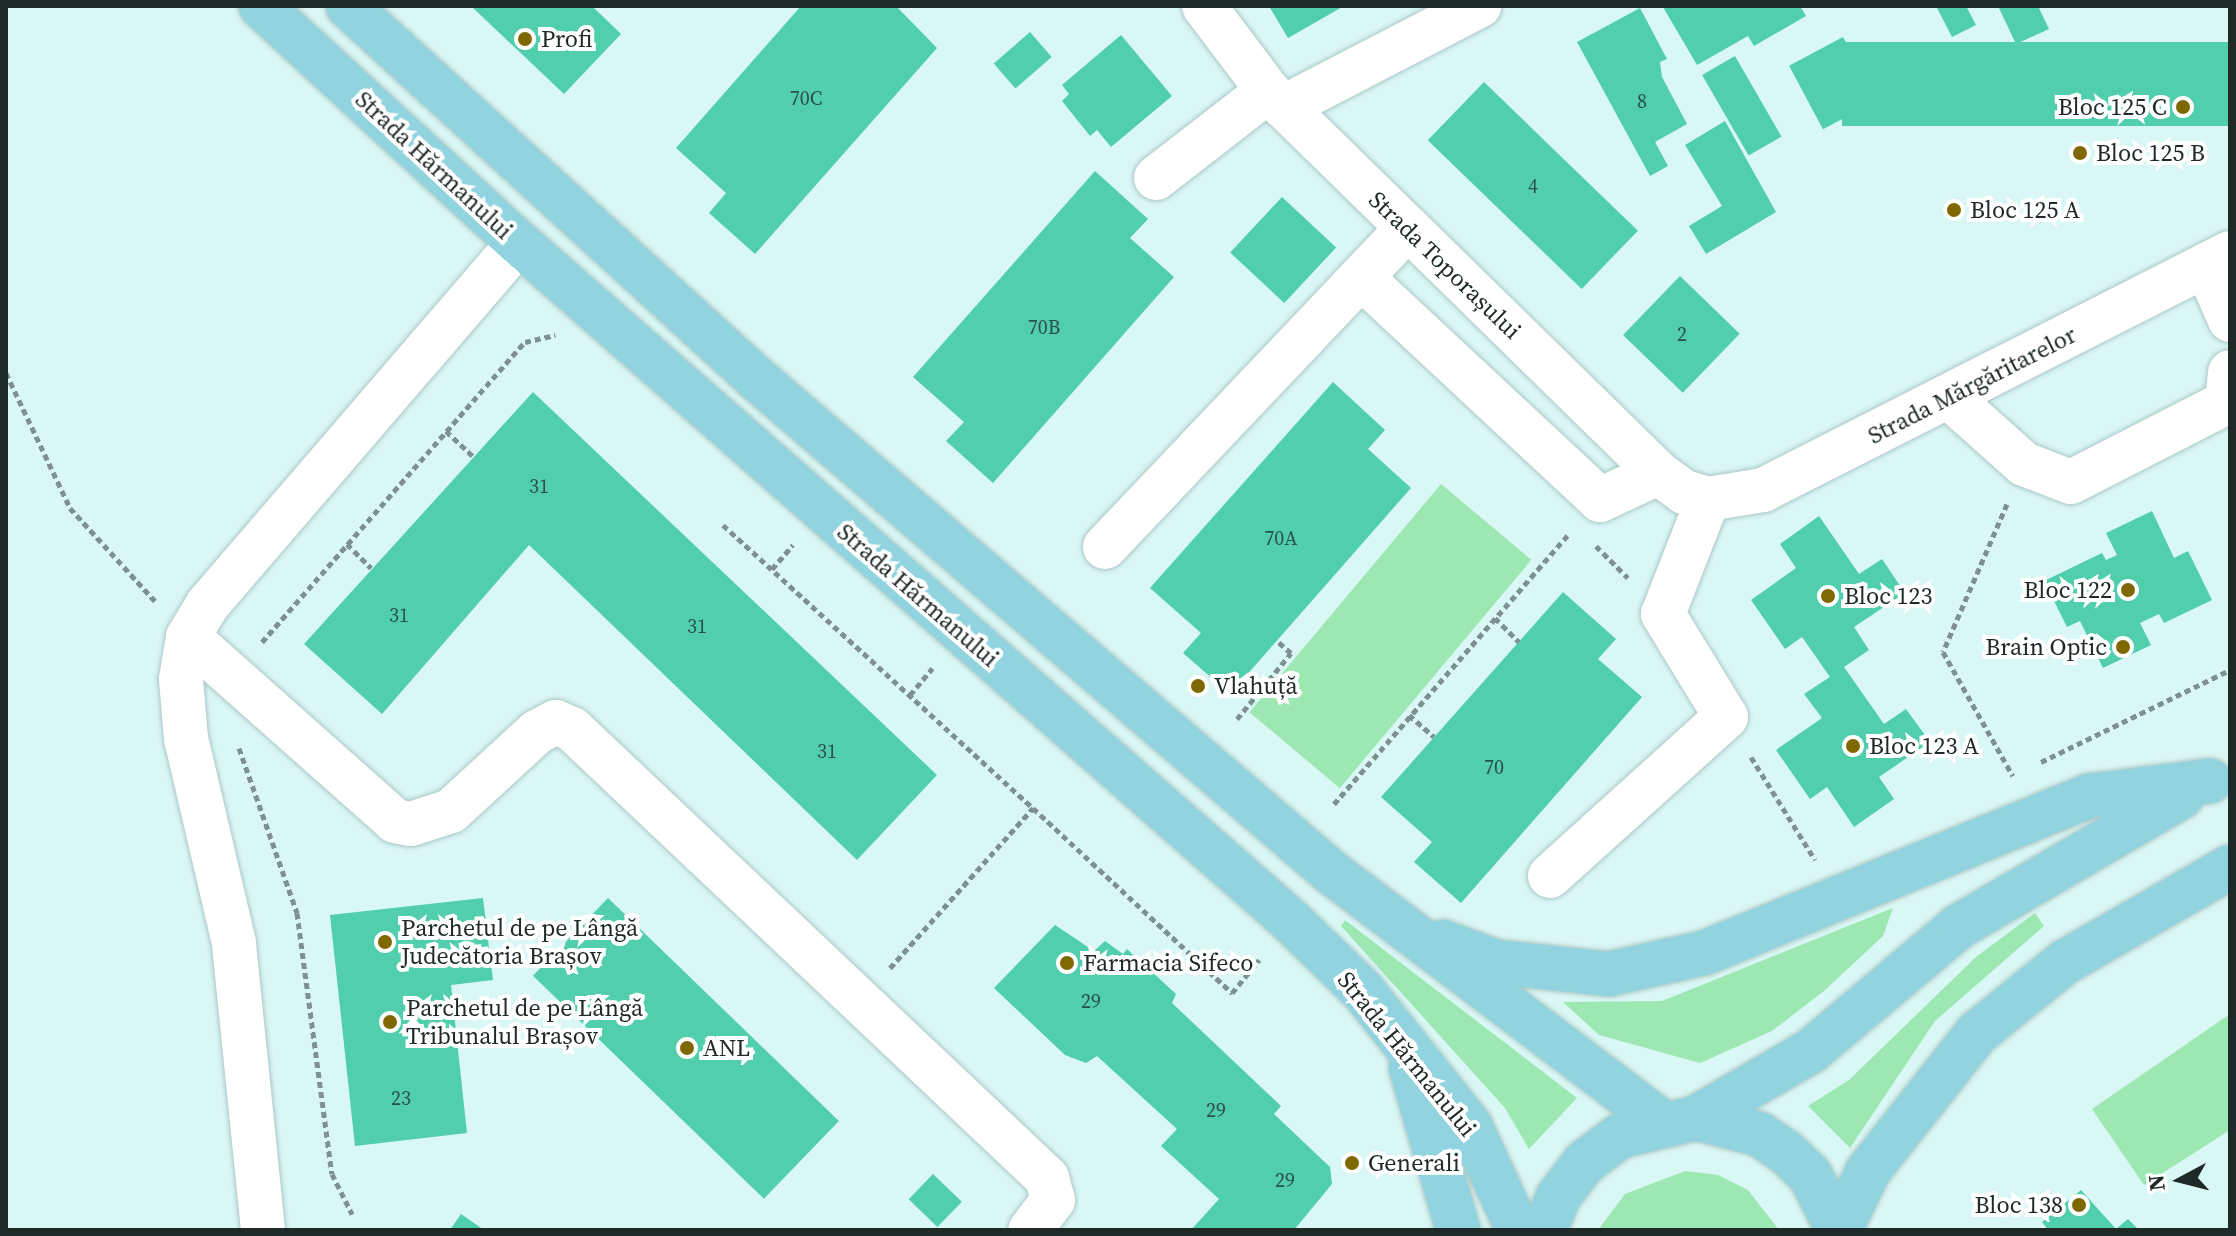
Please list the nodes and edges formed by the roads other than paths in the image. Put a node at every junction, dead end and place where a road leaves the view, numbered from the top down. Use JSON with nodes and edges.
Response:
{"nodes":[{"id":1,"x":261,"y":6,"type":"edge"},
{"id":2,"x":348,"y":6,"type":"edge"},
{"id":3,"x":1204,"y":6,"type":"edge"},
{"id":4,"x":1479,"y":6,"type":"edge"},
{"id":5,"x":1276,"y":99,"type":"junction"},
{"id":6,"x":1156,"y":178,"type":"dead end"},
{"id":7,"x":1408,"y":228,"type":"junction"},
{"id":8,"x":519,"y":243,"type":"junction"},
{"id":9,"x":2218,"y":259,"type":"edge"},
{"id":10,"x":1361,"y":277,"type":"junction"},
{"id":11,"x":2230,"y":320,"type":"edge"},
{"id":12,"x":2230,"y":372,"type":"edge"},
{"id":13,"x":1950,"y":398,"type":"junction"},
{"id":14,"x":1658,"y":473,"type":"junction"},
{"id":15,"x":1708,"y":499,"type":"junction"},
{"id":16,"x":1105,"y":547,"type":"dead end"},
{"id":17,"x":188,"y":637,"type":"junction"},
{"id":18,"x":2220,"y":777,"type":"edge"},
{"id":19,"x":2230,"y":867,"type":"edge"},
{"id":20,"x":1550,"y":876,"type":"dead end"},
{"id":21,"x":1384,"y":915,"type":"junction"},
{"id":22,"x":1403,"y":1042,"type":"junction"},
{"id":23,"x":1679,"y":1120,"type":"junction"},
{"id":24,"x":263,"y":1230,"type":"edge"},
{"id":25,"x":1030,"y":1230,"type":"edge"},
{"id":26,"x":1458,"y":1230,"type":"edge"},
{"id":27,"x":1518,"y":1230,"type":"edge"},
{"id":28,"x":1545,"y":1230,"type":"edge"},
{"id":29,"x":1839,"y":1230,"type":"edge"}],
"edges":[{"from":1,"to":8,"type":"main road","name":"Strada Hărmanului"},
{"from":2,"to":21,"type":"main road"},
{"from":3,"to":5,"type":"street","name":"Strada Toporașului"},
{"from":4,"to":5,"type":"street"},
{"from":5,"to":6,"type":"street"},
{"from":5,"to":7,"type":"street","name":"Strada Toporașului"},
{"from":7,"to":10,"type":"street"},
{"from":7,"to":14,"type":"street","name":"Strada Toporașului"},
{"from":8,"to":17,"type":"street"},
{"from":8,"to":22,"type":"main road","name":"Strada Hărmanului"},
{"from":9,"to":11,"type":"street"},
{"from":9,"to":13,"type":"street","name":"Strada Mărgăritarelor"},
{"from":10,"to":14,"type":"street"},
{"from":10,"to":16,"type":"street"},
{"from":12,"to":13,"type":"street"},
{"from":13,"to":15,"type":"street","name":"Strada Mărgăritarelor"},
{"from":14,"to":15,"type":"street","name":"Strada Toporașului"},
{"from":15,"to":20,"type":"street"},
{"from":17,"to":24,"type":"street"},
{"from":17,"to":25,"type":"street"},
{"from":18,"to":21,"type":"main road"},
{"from":18,"to":23,"type":"main road"},
{"from":19,"to":29,"type":"main road"},
{"from":21,"to":23,"type":"main road"},
{"from":22,"to":26,"type":"main road"},
{"from":22,"to":27,"type":"main road","name":"Strada Hărmanului"},
{"from":23,"to":28,"type":"main road"},
{"from":23,"to":29,"type":"main road"}]}
